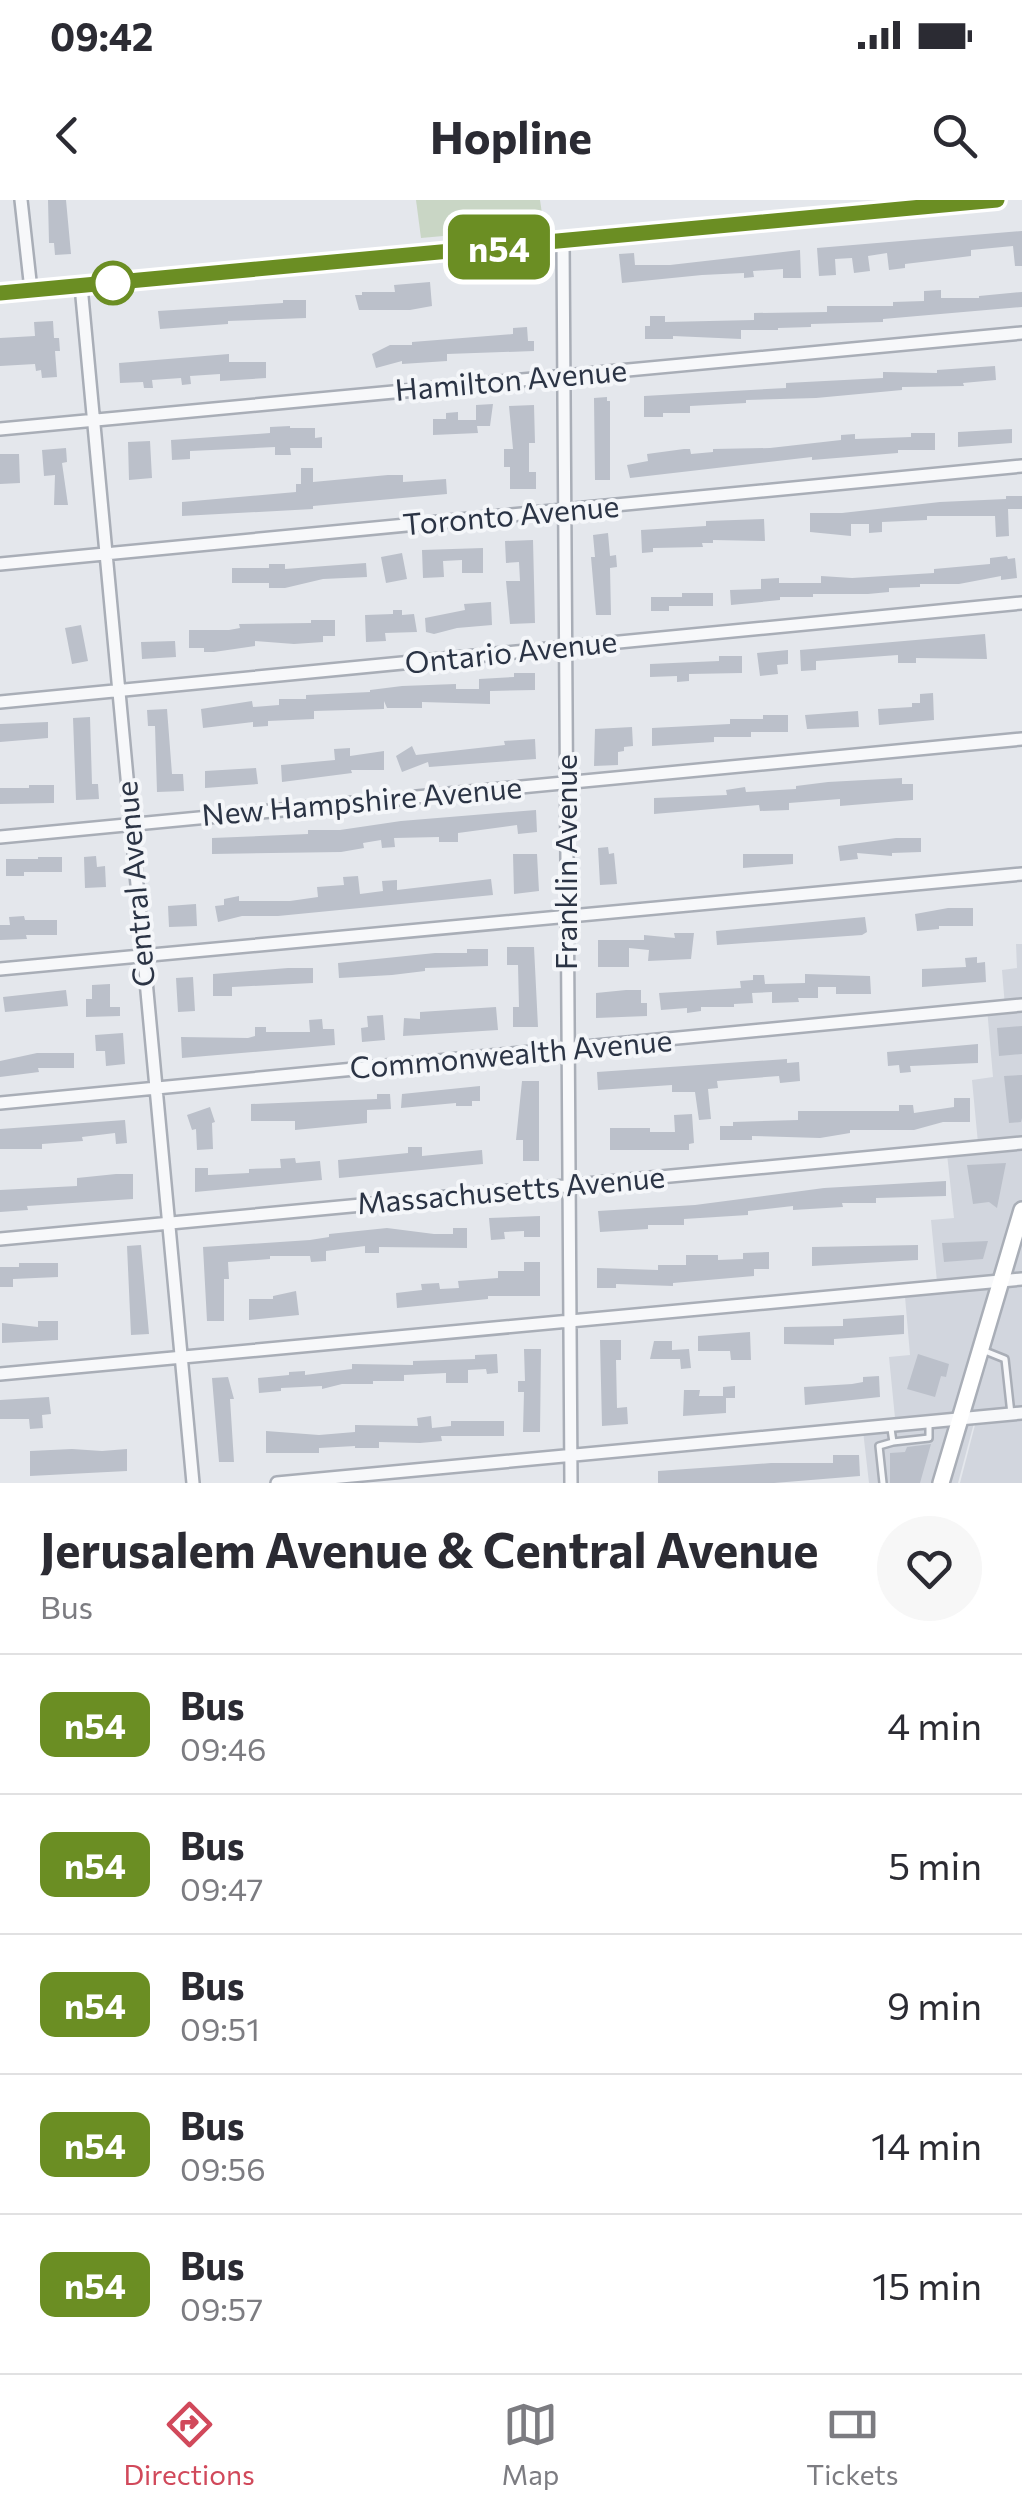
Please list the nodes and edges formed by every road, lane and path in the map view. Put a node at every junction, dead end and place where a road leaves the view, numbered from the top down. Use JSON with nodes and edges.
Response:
{"nodes":[{"id":1,"x":21,"y":200,"type":"edge"},
{"id":2,"x":997,"y":200,"type":"edge"},
{"id":3,"x":910,"y":204,"type":"edge"},
{"id":4,"x":563,"y":241,"type":"junction"},
{"id":5,"x":81,"y":286,"type":"junction"},
{"id":6,"x":32,"y":290,"type":"junction"},
{"id":7,"x":0,"y":293,"type":"edge"},
{"id":8,"x":1022,"y":334,"type":"edge"},
{"id":9,"x":564,"y":376,"type":"junction"},
{"id":10,"x":94,"y":420,"type":"junction"},
{"id":11,"x":0,"y":429,"type":"edge"},
{"id":12,"x":1022,"y":466,"type":"edge"},
{"id":13,"x":565,"y":512,"type":"junction"},
{"id":14,"x":106,"y":554,"type":"junction"},
{"id":15,"x":0,"y":564,"type":"edge"},
{"id":16,"x":1022,"y":603,"type":"edge"},
{"id":17,"x":566,"y":648,"type":"junction"},
{"id":18,"x":118,"y":691,"type":"junction"},
{"id":19,"x":0,"y":702,"type":"edge"},
{"id":20,"x":1022,"y":739,"type":"edge"},
{"id":21,"x":567,"y":782,"type":"junction"},
{"id":22,"x":131,"y":824,"type":"junction"},
{"id":23,"x":0,"y":837,"type":"edge"},
{"id":24,"x":1022,"y":874,"type":"edge"},
{"id":25,"x":567,"y":916,"type":"junction"},
{"id":26,"x":143,"y":956,"type":"junction"},
{"id":27,"x":0,"y":969,"type":"edge"},
{"id":28,"x":1022,"y":1005,"type":"edge"},
{"id":29,"x":567,"y":1050,"type":"junction"},
{"id":30,"x":156,"y":1088,"type":"junction"},
{"id":31,"x":0,"y":1103,"type":"edge"},
{"id":32,"x":1022,"y":1143,"type":"edge"},
{"id":33,"x":568,"y":1186,"type":"junction"},
{"id":34,"x":1022,"y":1210,"type":"edge"},
{"id":35,"x":168,"y":1223,"type":"junction"},
{"id":36,"x":0,"y":1238,"type":"edge"},
{"id":37,"x":1022,"y":1279,"type":"edge"},
{"id":38,"x":1003,"y":1281,"type":"junction"},
{"id":39,"x":570,"y":1321,"type":"junction"},
{"id":40,"x":982,"y":1350,"type":"junction"},
{"id":41,"x":181,"y":1357,"type":"junction"},
{"id":42,"x":0,"y":1374,"type":"edge"},
{"id":43,"x":1016,"y":1414,"type":"edge"},
{"id":44,"x":961,"y":1420,"type":"junction"},
{"id":45,"x":929,"y":1422,"type":"junction"},
{"id":46,"x":891,"y":1426,"type":"junction"},
{"id":47,"x":893,"y":1442,"type":"junction"},
{"id":48,"x":570,"y":1456,"type":"junction"},
{"id":49,"x":193,"y":1483,"type":"edge"},
{"id":50,"x":277,"y":1483,"type":"edge"},
{"id":51,"x":570,"y":1483,"type":"edge"},
{"id":52,"x":883,"y":1483,"type":"edge"},
{"id":53,"x":941,"y":1483,"type":"edge"}],
"edges":[{"from":1,"to":6,"type":"street"},
{"from":2,"to":3,"type":"main road"},
{"from":3,"to":4,"type":"main road"},
{"from":4,"to":5,"type":"main road"},
{"from":4,"to":9,"type":"street","name":"Franklin Avenue"},
{"from":5,"to":6,"type":"main road"},
{"from":5,"to":10,"type":"street","name":"Central Avenue"},
{"from":6,"to":7,"type":"main road"},
{"from":8,"to":9,"type":"street","name":"Hamilton Avenue"},
{"from":9,"to":10,"type":"street","name":"Hamilton Avenue"},
{"from":9,"to":13,"type":"street","name":"Franklin Avenue"},
{"from":10,"to":11,"type":"street","name":"Hamilton Avenue"},
{"from":10,"to":14,"type":"street","name":"Central Avenue"},
{"from":12,"to":13,"type":"street","name":"Toronto Avenue"},
{"from":13,"to":14,"type":"street","name":"Toronto Avenue"},
{"from":13,"to":17,"type":"street","name":"Franklin Avenue"},
{"from":14,"to":15,"type":"street","name":"Toronto Avenue"},
{"from":14,"to":18,"type":"street","name":"Central Avenue"},
{"from":16,"to":17,"type":"street","name":"Ontario Avenue"},
{"from":17,"to":18,"type":"street","name":"Ontario Avenue"},
{"from":17,"to":21,"type":"street","name":"Franklin Avenue"},
{"from":18,"to":19,"type":"street","name":"Ontario Avenue"},
{"from":18,"to":22,"type":"street","name":"Central Avenue"},
{"from":20,"to":21,"type":"street","name":"New Hampshire Avenue"},
{"from":21,"to":22,"type":"street","name":"New Hampshire Avenue"},
{"from":21,"to":25,"type":"street","name":"Franklin Avenue"},
{"from":22,"to":23,"type":"street","name":"New Hampshire Avenue"},
{"from":22,"to":26,"type":"street","name":"Central Avenue"},
{"from":24,"to":25,"type":"street"},
{"from":25,"to":26,"type":"street"},
{"from":25,"to":29,"type":"street","name":"Franklin Avenue"},
{"from":26,"to":27,"type":"street"},
{"from":26,"to":30,"type":"street","name":"Central Avenue"},
{"from":28,"to":29,"type":"street","name":"Commonwealth Avenue"},
{"from":29,"to":30,"type":"street","name":"Commonwealth Avenue"},
{"from":29,"to":33,"type":"street","name":"Franklin Avenue"},
{"from":30,"to":31,"type":"street","name":"Commonwealth Avenue"},
{"from":30,"to":35,"type":"street","name":"Central Avenue"},
{"from":32,"to":33,"type":"street","name":"Massachusetts Avenue"},
{"from":33,"to":35,"type":"street","name":"Massachusetts Avenue"},
{"from":33,"to":39,"type":"street","name":"Franklin Avenue"},
{"from":34,"to":38,"type":"main road"},
{"from":35,"to":36,"type":"street","name":"Massachusetts Avenue"},
{"from":35,"to":41,"type":"street","name":"Central Avenue"},
{"from":37,"to":38,"type":"street"},
{"from":38,"to":39,"type":"street"},
{"from":38,"to":40,"type":"main road"},
{"from":39,"to":41,"type":"street"},
{"from":39,"to":48,"type":"street","name":"Franklin Avenue"},
{"from":40,"to":43,"type":"lane"},
{"from":40,"to":44,"type":"main road"},
{"from":41,"to":42,"type":"street"},
{"from":41,"to":49,"type":"street","name":"Central Avenue"},
{"from":43,"to":44,"type":"street"},
{"from":44,"to":45,"type":"street"},
{"from":44,"to":53,"type":"main road"},
{"from":45,"to":46,"type":"street"},
{"from":45,"to":47,"type":"lane"},
{"from":46,"to":47,"type":"lane"},
{"from":46,"to":48,"type":"street"},
{"from":47,"to":52,"type":"lane"},
{"from":48,"to":50,"type":"street"},
{"from":48,"to":51,"type":"street","name":"Franklin Avenue"}]}
